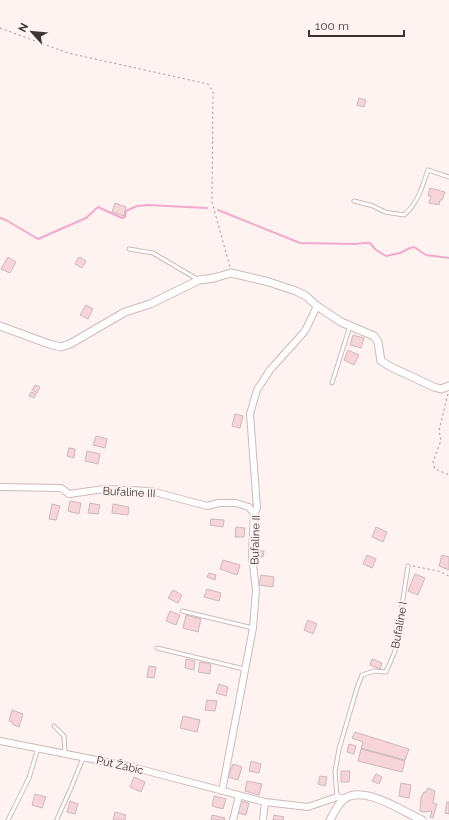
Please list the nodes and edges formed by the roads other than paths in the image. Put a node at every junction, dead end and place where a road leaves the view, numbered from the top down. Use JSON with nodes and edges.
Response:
{"nodes":[{"id":1,"x":449,"y":177,"type":"edge"},
{"id":2,"x":354,"y":201,"type":"dead end"},
{"id":3,"x":129,"y":249,"type":"dead end"},
{"id":4,"x":199,"y":280,"type":"junction"},
{"id":5,"x":317,"y":306,"type":"junction"},
{"id":6,"x":0,"y":326,"type":"edge"},
{"id":7,"x":350,"y":326,"type":"junction"},
{"id":8,"x":332,"y":383,"type":"dead end"},
{"id":9,"x":449,"y":386,"type":"edge"},
{"id":10,"x":0,"y":487,"type":"edge"},
{"id":11,"x":254,"y":514,"type":"junction"},
{"id":12,"x":408,"y":566,"type":"road end"},
{"id":13,"x":182,"y":610,"type":"dead end"},
{"id":14,"x":253,"y":628,"type":"junction"},
{"id":15,"x":156,"y":648,"type":"dead end"},
{"id":16,"x":244,"y":670,"type":"junction"},
{"id":17,"x":54,"y":726,"type":"dead end"},
{"id":18,"x":0,"y":741,"type":"edge"},
{"id":19,"x":38,"y":748,"type":"junction"},
{"id":20,"x":65,"y":754,"type":"junction"},
{"id":21,"x":84,"y":756,"type":"junction"},
{"id":22,"x":222,"y":791,"type":"junction"},
{"id":23,"x":239,"y":796,"type":"junction"},
{"id":24,"x":341,"y":798,"type":"junction"},
{"id":25,"x":265,"y":802,"type":"junction"},
{"id":26,"x":57,"y":818,"type":"dead end"},
{"id":27,"x":8,"y":820,"type":"edge"},
{"id":28,"x":233,"y":820,"type":"edge"},
{"id":29,"x":263,"y":820,"type":"edge"},
{"id":30,"x":330,"y":820,"type":"edge"},
{"id":31,"x":422,"y":820,"type":"edge"}],
"edges":[{"from":1,"to":2,"type":"lane"},
{"from":3,"to":4,"type":"lane"},
{"from":4,"to":5,"type":"street"},
{"from":4,"to":6,"type":"street"},
{"from":5,"to":7,"type":"street"},
{"from":5,"to":11,"type":"street","name":"Bufaline II"},
{"from":7,"to":8,"type":"lane"},
{"from":7,"to":9,"type":"street"},
{"from":10,"to":11,"type":"street","name":"Bufaline III"},
{"from":11,"to":14,"type":"street","name":"Bufaline II"},
{"from":12,"to":24,"type":"lane","name":"Bufaline I"},
{"from":13,"to":14,"type":"lane"},
{"from":14,"to":16,"type":"street","name":"Bufaline II"},
{"from":15,"to":16,"type":"lane"},
{"from":16,"to":22,"type":"street","name":"Bufaline II"},
{"from":17,"to":20,"type":"lane"},
{"from":18,"to":19,"type":"street","name":"Put Žabic"},
{"from":19,"to":20,"type":"street","name":"Put Žabic"},
{"from":19,"to":27,"type":"lane"},
{"from":20,"to":21,"type":"street","name":"Put Žabic"},
{"from":21,"to":22,"type":"street","name":"Put Žabic"},
{"from":21,"to":26,"type":"lane"},
{"from":22,"to":23,"type":"street","name":"Put Žabic"},
{"from":23,"to":25,"type":"street","name":"Put Žabic"},
{"from":23,"to":28,"type":"street"},
{"from":24,"to":25,"type":"street","name":"Put Žabic"},
{"from":24,"to":30,"type":"street"},
{"from":24,"to":31,"type":"street"},
{"from":25,"to":29,"type":"street"}]}
